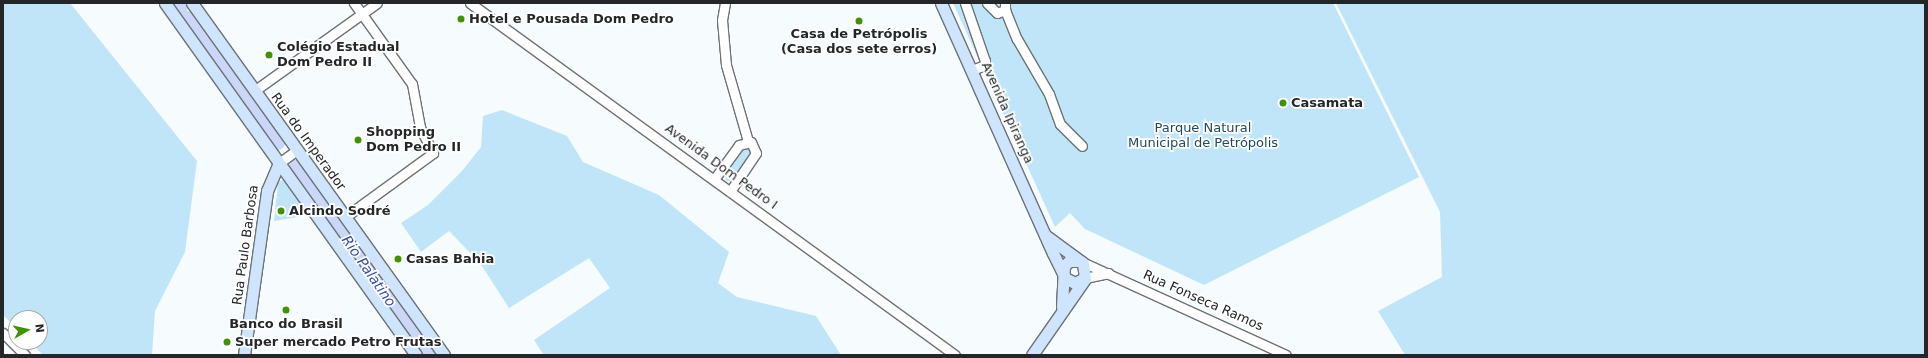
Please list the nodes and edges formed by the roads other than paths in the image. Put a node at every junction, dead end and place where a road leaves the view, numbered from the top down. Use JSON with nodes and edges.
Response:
{"nodes":[{"id":1,"x":165,"y":3,"type":"edge"},
{"id":2,"x":354,"y":3,"type":"edge"},
{"id":3,"x":377,"y":3,"type":"edge"},
{"id":4,"x":470,"y":3,"type":"edge"},
{"id":5,"x":725,"y":3,"type":"edge"},
{"id":6,"x":942,"y":3,"type":"edge"},
{"id":7,"x":965,"y":3,"type":"edge"},
{"id":8,"x":987,"y":3,"type":"edge"},
{"id":9,"x":194,"y":4,"type":"edge"},
{"id":10,"x":1005,"y":6,"type":"edge"},
{"id":11,"x":362,"y":14,"type":"junction"},
{"id":12,"x":972,"y":70,"type":"junction"},
{"id":13,"x":254,"y":91,"type":"junction"},
{"id":14,"x":748,"y":141,"type":"junction"},
{"id":15,"x":1082,"y":146,"type":"dead end"},
{"id":16,"x":296,"y":150,"type":"junction"},
{"id":17,"x":279,"y":162,"type":"junction"},
{"id":18,"x":715,"y":178,"type":"junction"},
{"id":19,"x":731,"y":190,"type":"junction"},
{"id":20,"x":345,"y":217,"type":"junction"},
{"id":21,"x":1045,"y":235,"type":"junction"},
{"id":22,"x":1080,"y":261,"type":"junction"},
{"id":23,"x":1109,"y":273,"type":"junction"},
{"id":24,"x":1064,"y":275,"type":"junction"},
{"id":25,"x":1085,"y":278,"type":"junction"},
{"id":26,"x":1062,"y":307,"type":"junction"},
{"id":27,"x":3,"y":333,"type":"edge"},
{"id":28,"x":26,"y":355,"type":"edge"},
{"id":29,"x":244,"y":355,"type":"edge"},
{"id":30,"x":416,"y":355,"type":"edge"},
{"id":31,"x":444,"y":355,"type":"edge"},
{"id":32,"x":955,"y":355,"type":"edge"},
{"id":33,"x":1032,"y":355,"type":"edge"},
{"id":34,"x":1286,"y":355,"type":"edge"}],
"edges":[{"from":1,"to":17,"type":"main road"},
{"from":2,"to":11,"type":"street"},
{"from":3,"to":11,"type":"street"},
{"from":4,"to":18,"type":"street","name":"Avenida Dom Pedro I"},
{"from":5,"to":14,"type":"street"},
{"from":6,"to":12,"type":"main road","name":"Avenida Ipiranga"},
{"from":7,"to":12,"type":"street"},
{"from":8,"to":10,"type":"street"},
{"from":9,"to":13,"type":"main road","name":"Rua do Imperador"},
{"from":10,"to":15,"type":"street"},
{"from":11,"to":13,"type":"street"},
{"from":11,"to":20,"type":"street"},
{"from":12,"to":21,"type":"main road","name":"Avenida Ipiranga"},
{"from":13,"to":16,"type":"main road","name":"Rua do Imperador"},
{"from":14,"to":18,"type":"street"},
{"from":14,"to":19,"type":"street"},
{"from":16,"to":17,"type":"street"},
{"from":16,"to":20,"type":"main road","name":"Rua do Imperador"},
{"from":17,"to":29,"type":"main road","name":"Rua Paulo Barbosa"},
{"from":17,"to":30,"type":"main road"},
{"from":18,"to":19,"type":"street","name":"Avenida Dom Pedro I"},
{"from":19,"to":32,"type":"street","name":"Avenida Dom Pedro I"},
{"from":20,"to":31,"type":"main road","name":"Rua do Imperador"},
{"from":21,"to":22,"type":"main road","name":"Avenida Ipiranga"},
{"from":21,"to":24,"type":"main road","name":"Avenida Ipiranga"},
{"from":22,"to":23,"type":"street","name":"Rua Fonseca Ramos"},
{"from":22,"to":24,"type":"main road"},
{"from":22,"to":25,"type":"main road"},
{"from":23,"to":25,"type":"street"},
{"from":23,"to":34,"type":"street","name":"Rua Fonseca Ramos"},
{"from":24,"to":25,"type":"main road"},
{"from":24,"to":26,"type":"main road"},
{"from":25,"to":26,"type":"main road"},
{"from":26,"to":33,"type":"main road"},
{"from":27,"to":28,"type":"street"}]}
